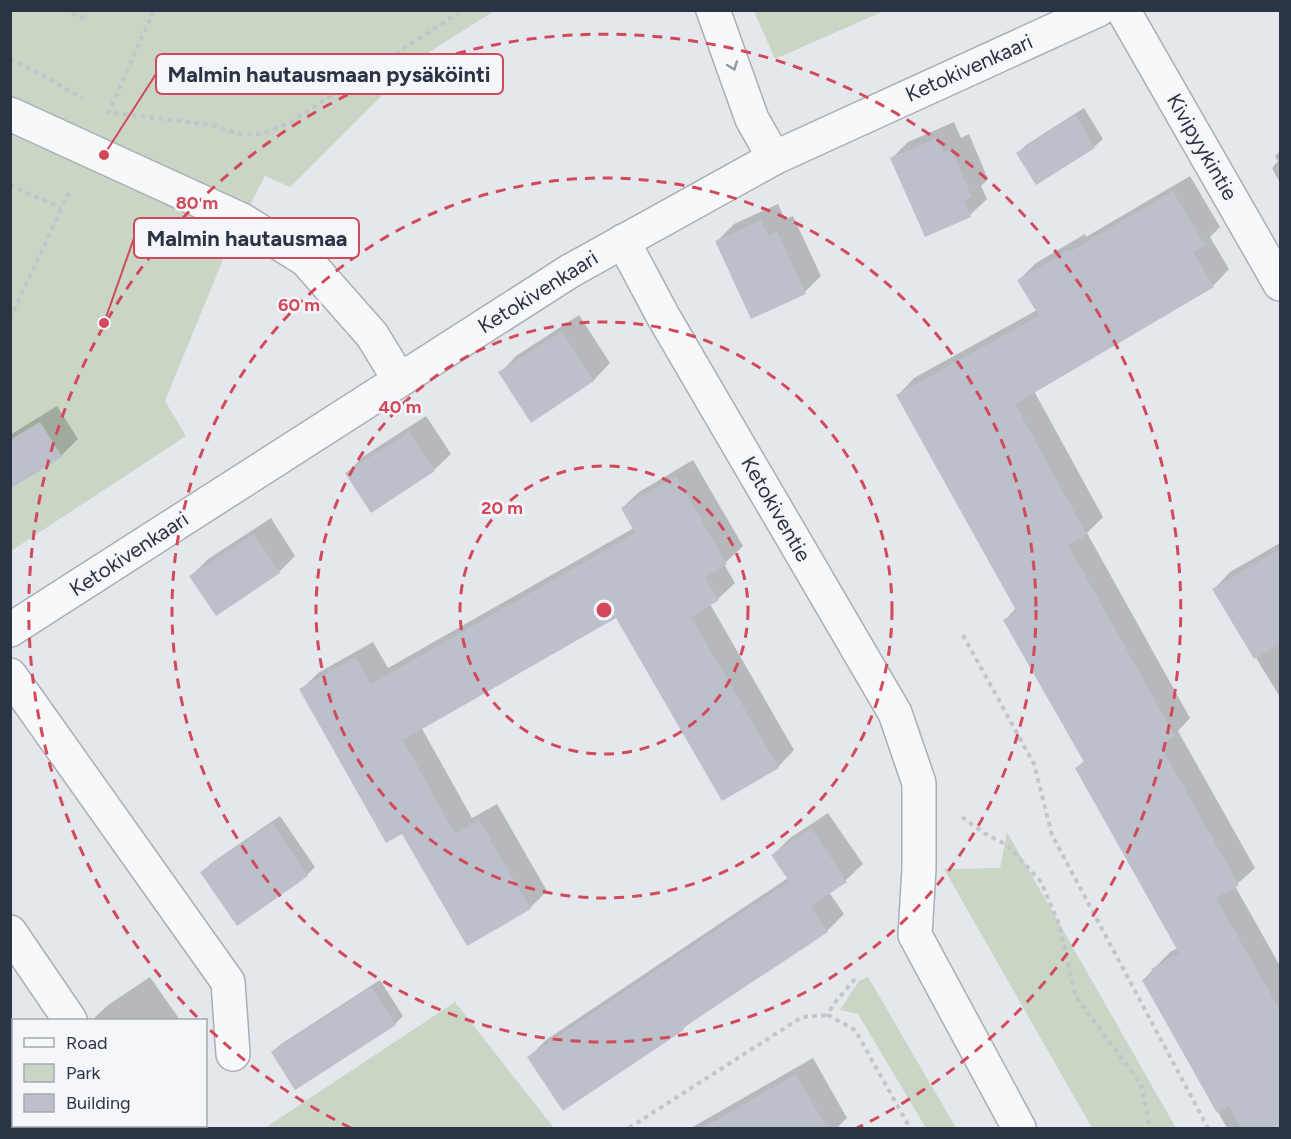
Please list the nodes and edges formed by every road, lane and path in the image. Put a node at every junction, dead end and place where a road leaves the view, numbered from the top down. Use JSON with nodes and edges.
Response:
{"nodes":[{"id":1,"x":64,"y":10,"type":"edge"},
{"id":2,"x":85,"y":10,"type":"edge"},
{"id":3,"x":154,"y":10,"type":"edge"},
{"id":4,"x":463,"y":10,"type":"edge"},
{"id":5,"x":713,"y":10,"type":"edge"},
{"id":6,"x":1098,"y":10,"type":"edge"},
{"id":7,"x":1123,"y":10,"type":"edge"},
{"id":8,"x":10,"y":58,"type":"edge"},
{"id":9,"x":88,"y":101,"type":"dead end"},
{"id":10,"x":98,"y":106,"type":"dead end"},
{"id":11,"x":109,"y":112,"type":"junction"},
{"id":12,"x":10,"y":114,"type":"edge"},
{"id":13,"x":92,"y":150,"type":"junction"},
{"id":14,"x":774,"y":158,"type":"junction"},
{"id":15,"x":10,"y":185,"type":"edge"},
{"id":16,"x":61,"y":208,"type":"junction"},
{"id":17,"x":623,"y":241,"type":"junction"},
{"id":18,"x":1281,"y":284,"type":"edge"},
{"id":19,"x":10,"y":319,"type":"edge"},
{"id":20,"x":399,"y":379,"type":"junction"},
{"id":21,"x":10,"y":630,"type":"edge"},
{"id":22,"x":963,"y":635,"type":"dead end"},
{"id":23,"x":10,"y":675,"type":"edge"},
{"id":24,"x":919,"y":783,"type":"junction"},
{"id":25,"x":10,"y":932,"type":"edge"},
{"id":26,"x":855,"y":979,"type":"dead end"},
{"id":27,"x":828,"y":1015,"type":"junction"},
{"id":28,"x":69,"y":1019,"type":"edge"},
{"id":29,"x":233,"y":1054,"type":"dead end"},
{"id":30,"x":628,"y":1128,"type":"edge"},
{"id":31,"x":910,"y":1128,"type":"edge"},
{"id":32,"x":1018,"y":1128,"type":"edge"},
{"id":33,"x":1150,"y":1128,"type":"edge"},
{"id":34,"x":1208,"y":1128,"type":"edge"}],
"edges":[{"from":1,"to":2,"type":"path"},
{"from":3,"to":11,"type":"path"},
{"from":4,"to":11,"type":"path"},
{"from":5,"to":14,"type":"street","one_way":true},
{"from":6,"to":14,"type":"street","name":"Ketokivenkaari"},
{"from":7,"to":18,"type":"street","name":"Kivipyykintie"},
{"from":8,"to":9,"type":"path"},
{"from":10,"to":11,"type":"path"},
{"from":11,"to":13,"type":"path"},
{"from":12,"to":13,"type":"street"},
{"from":13,"to":16,"type":"path"},
{"from":13,"to":20,"type":"street"},
{"from":14,"to":17,"type":"street","name":"Ketokivenkaari"},
{"from":15,"to":16,"type":"path"},
{"from":16,"to":19,"type":"path"},
{"from":17,"to":20,"type":"street","name":"Ketokivenkaari"},
{"from":17,"to":24,"type":"street","name":"Ketokiventie"},
{"from":20,"to":21,"type":"street","name":"Ketokivenkaari"},
{"from":22,"to":34,"type":"path"},
{"from":23,"to":29,"type":"street"},
{"from":24,"to":32,"type":"street","name":"Ketokiventie"},
{"from":24,"to":33,"type":"path"},
{"from":25,"to":28,"type":"street"},
{"from":26,"to":27,"type":"path"},
{"from":27,"to":30,"type":"path"},
{"from":27,"to":31,"type":"path"}]}
